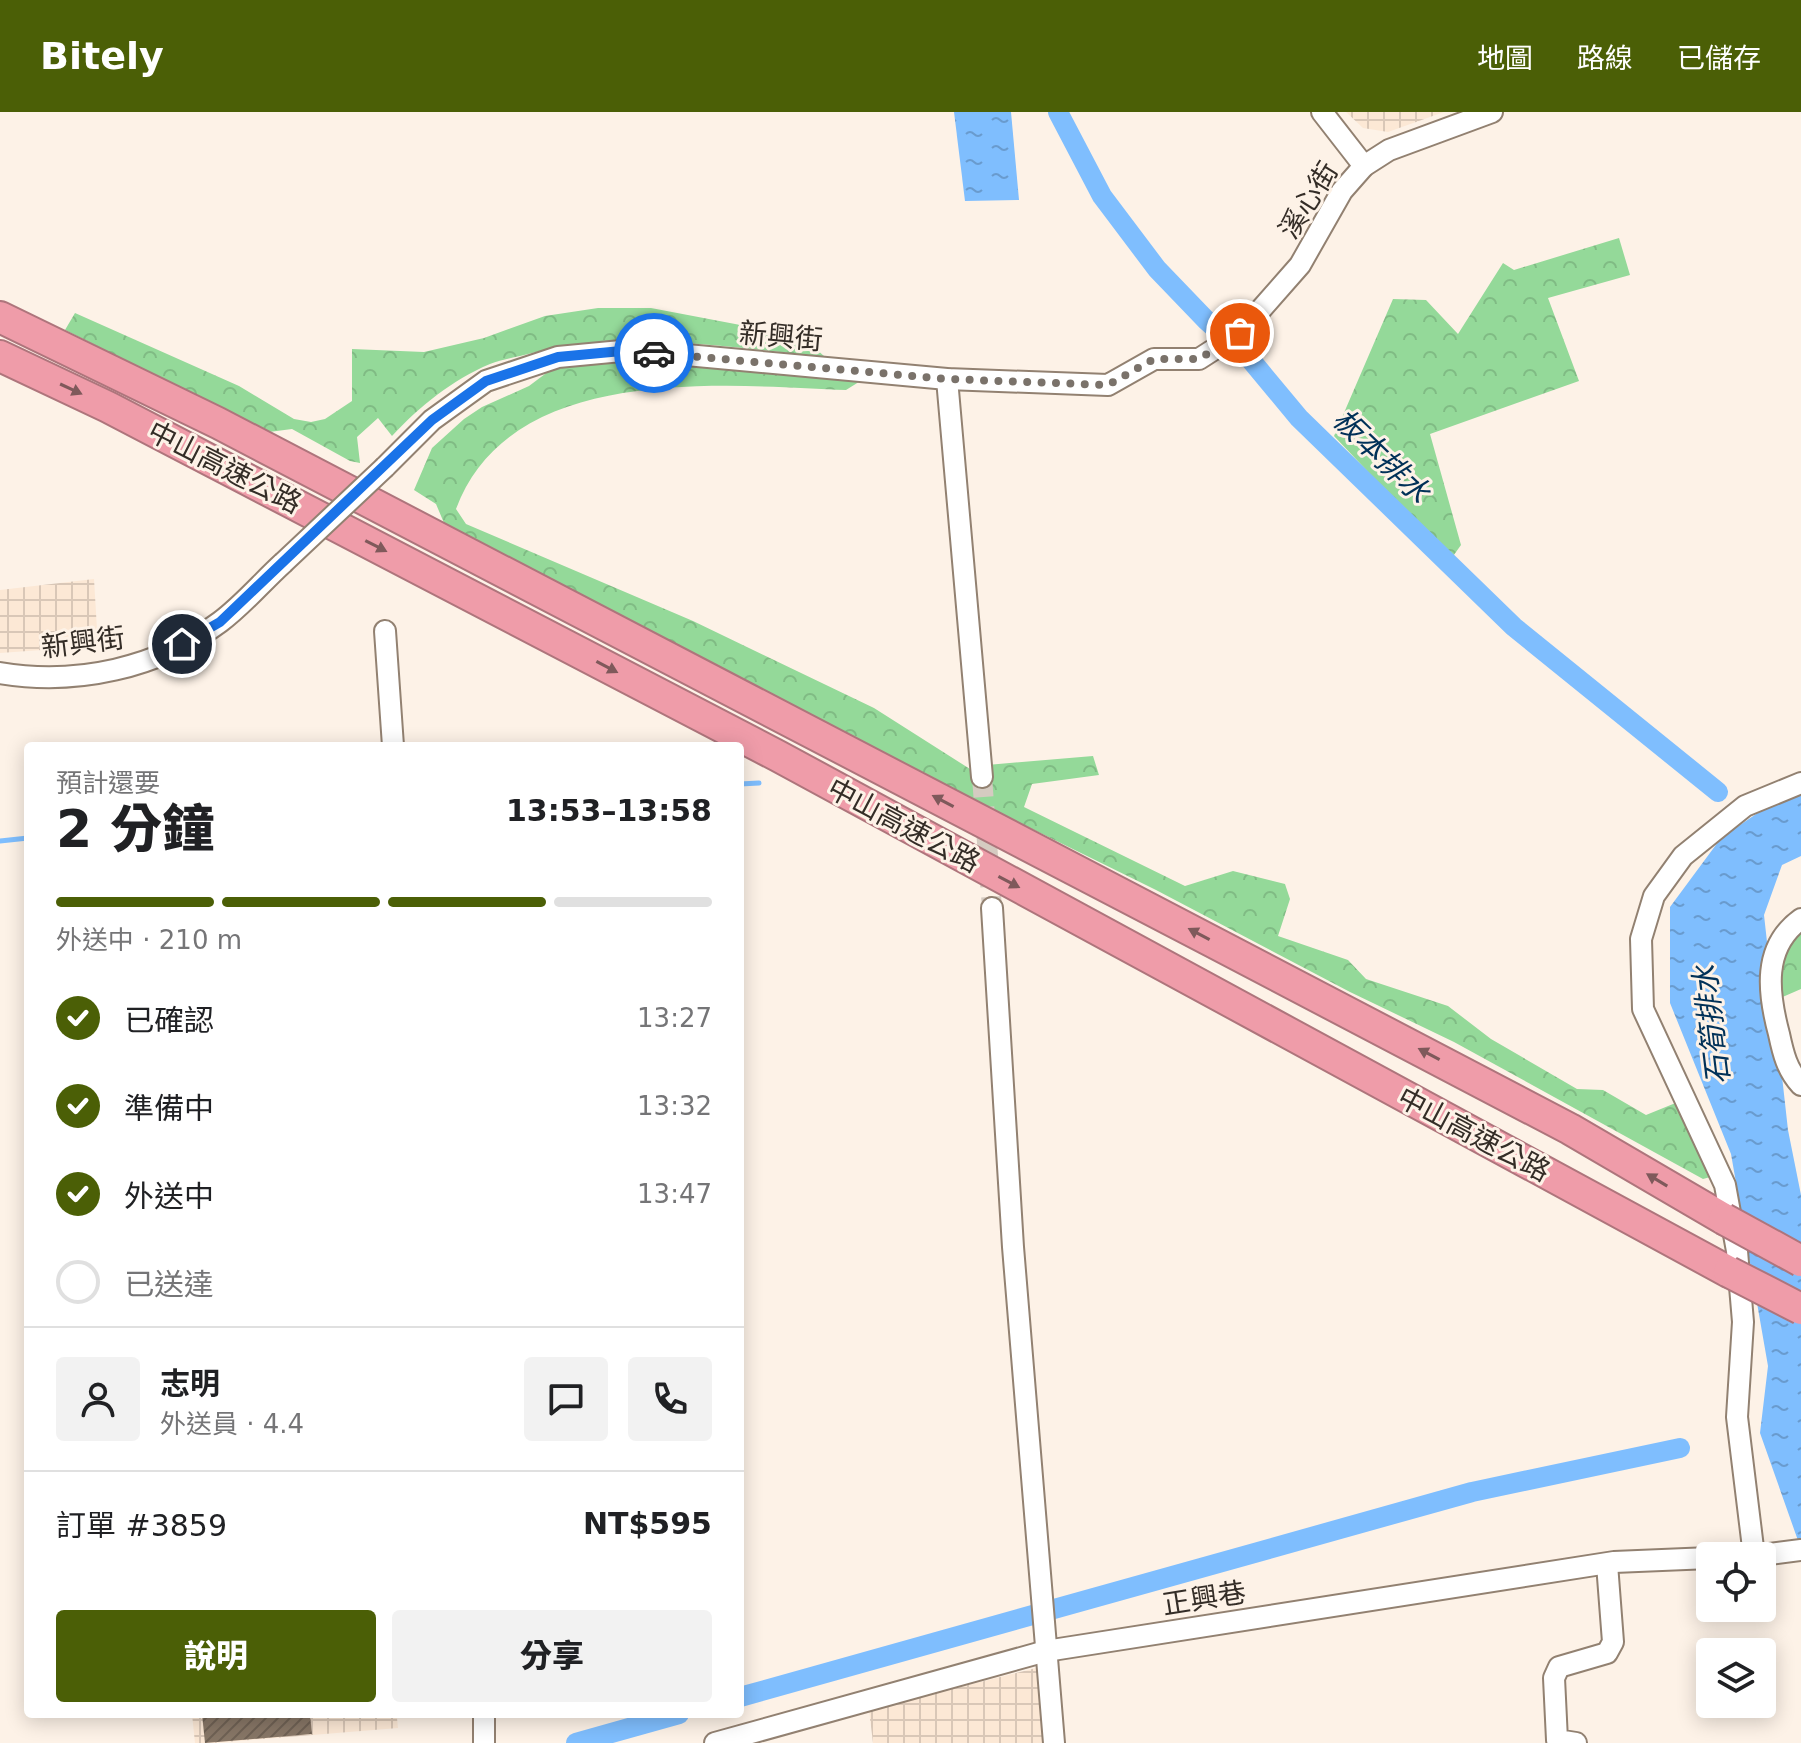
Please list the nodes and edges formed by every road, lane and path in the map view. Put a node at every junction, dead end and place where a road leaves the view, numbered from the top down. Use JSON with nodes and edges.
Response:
{"nodes":[{"id":1,"x":1322,"y":112,"type":"edge"},
{"id":2,"x":1492,"y":112,"type":"edge"},
{"id":3,"x":1364,"y":166,"type":"junction"},
{"id":4,"x":0,"y":317,"type":"edge"},
{"id":5,"x":0,"y":356,"type":"edge"},
{"id":6,"x":1201,"y":358,"type":"joint"},
{"id":7,"x":947,"y":379,"type":"junction"},
{"id":8,"x":385,"y":631,"type":"dead end"},
{"id":9,"x":0,"y":673,"type":"edge"},
{"id":10,"x":393,"y":742,"type":"edge"},
{"id":11,"x":982,"y":777,"type":"tunnel mouth"},
{"id":12,"x":1801,"y":783,"type":"edge"},
{"id":13,"x":992,"y":908,"type":"tunnel mouth"},
{"id":14,"x":1801,"y":919,"type":"edge"},
{"id":15,"x":1801,"y":1085,"type":"edge"},
{"id":16,"x":1801,"y":1261,"type":"edge"},
{"id":17,"x":1801,"y":1309,"type":"edge"},
{"id":18,"x":1752,"y":1542,"type":"edge"},
{"id":19,"x":1801,"y":1550,"type":"edge"},
{"id":20,"x":1776,"y":1553,"type":"edge"},
{"id":21,"x":1696,"y":1559,"type":"edge"},
{"id":22,"x":1607,"y":1564,"type":"junction"},
{"id":23,"x":1046,"y":1651,"type":"junction"},
{"id":24,"x":484,"y":1718,"type":"edge"},
{"id":25,"x":484,"y":1743,"type":"edge"},
{"id":26,"x":715,"y":1743,"type":"edge"},
{"id":27,"x":1054,"y":1743,"type":"edge"},
{"id":28,"x":1576,"y":1743,"type":"edge"}],
"edges":[{"from":1,"to":3,"type":"street"},
{"from":2,"to":3,"type":"street","name":"溪心街"},
{"from":3,"to":6,"type":"street","name":"溪心街"},
{"from":16,"to":4,"type":"highway","name":"中山高速公路","one_way":true,"bridge":true},
{"from":5,"to":17,"type":"highway","name":"中山高速公路","one_way":true,"bridge":true},
{"from":6,"to":7,"type":"street","name":"新興街"},
{"from":7,"to":9,"type":"street","name":"新興街","bridge":true},
{"from":7,"to":11,"type":"street"},
{"from":8,"to":10,"type":"street"},
{"from":12,"to":18,"type":"street"},
{"from":13,"to":23,"type":"street"},
{"from":14,"to":15,"type":"street"},
{"from":19,"to":20,"type":"street"},
{"from":21,"to":22,"type":"street","name":"正興巷"},
{"from":22,"to":23,"type":"street","name":"正興巷"},
{"from":22,"to":28,"type":"street"},
{"from":23,"to":26,"type":"street","name":"正興巷"},
{"from":23,"to":27,"type":"street"},
{"from":24,"to":25,"type":"street"}]}
